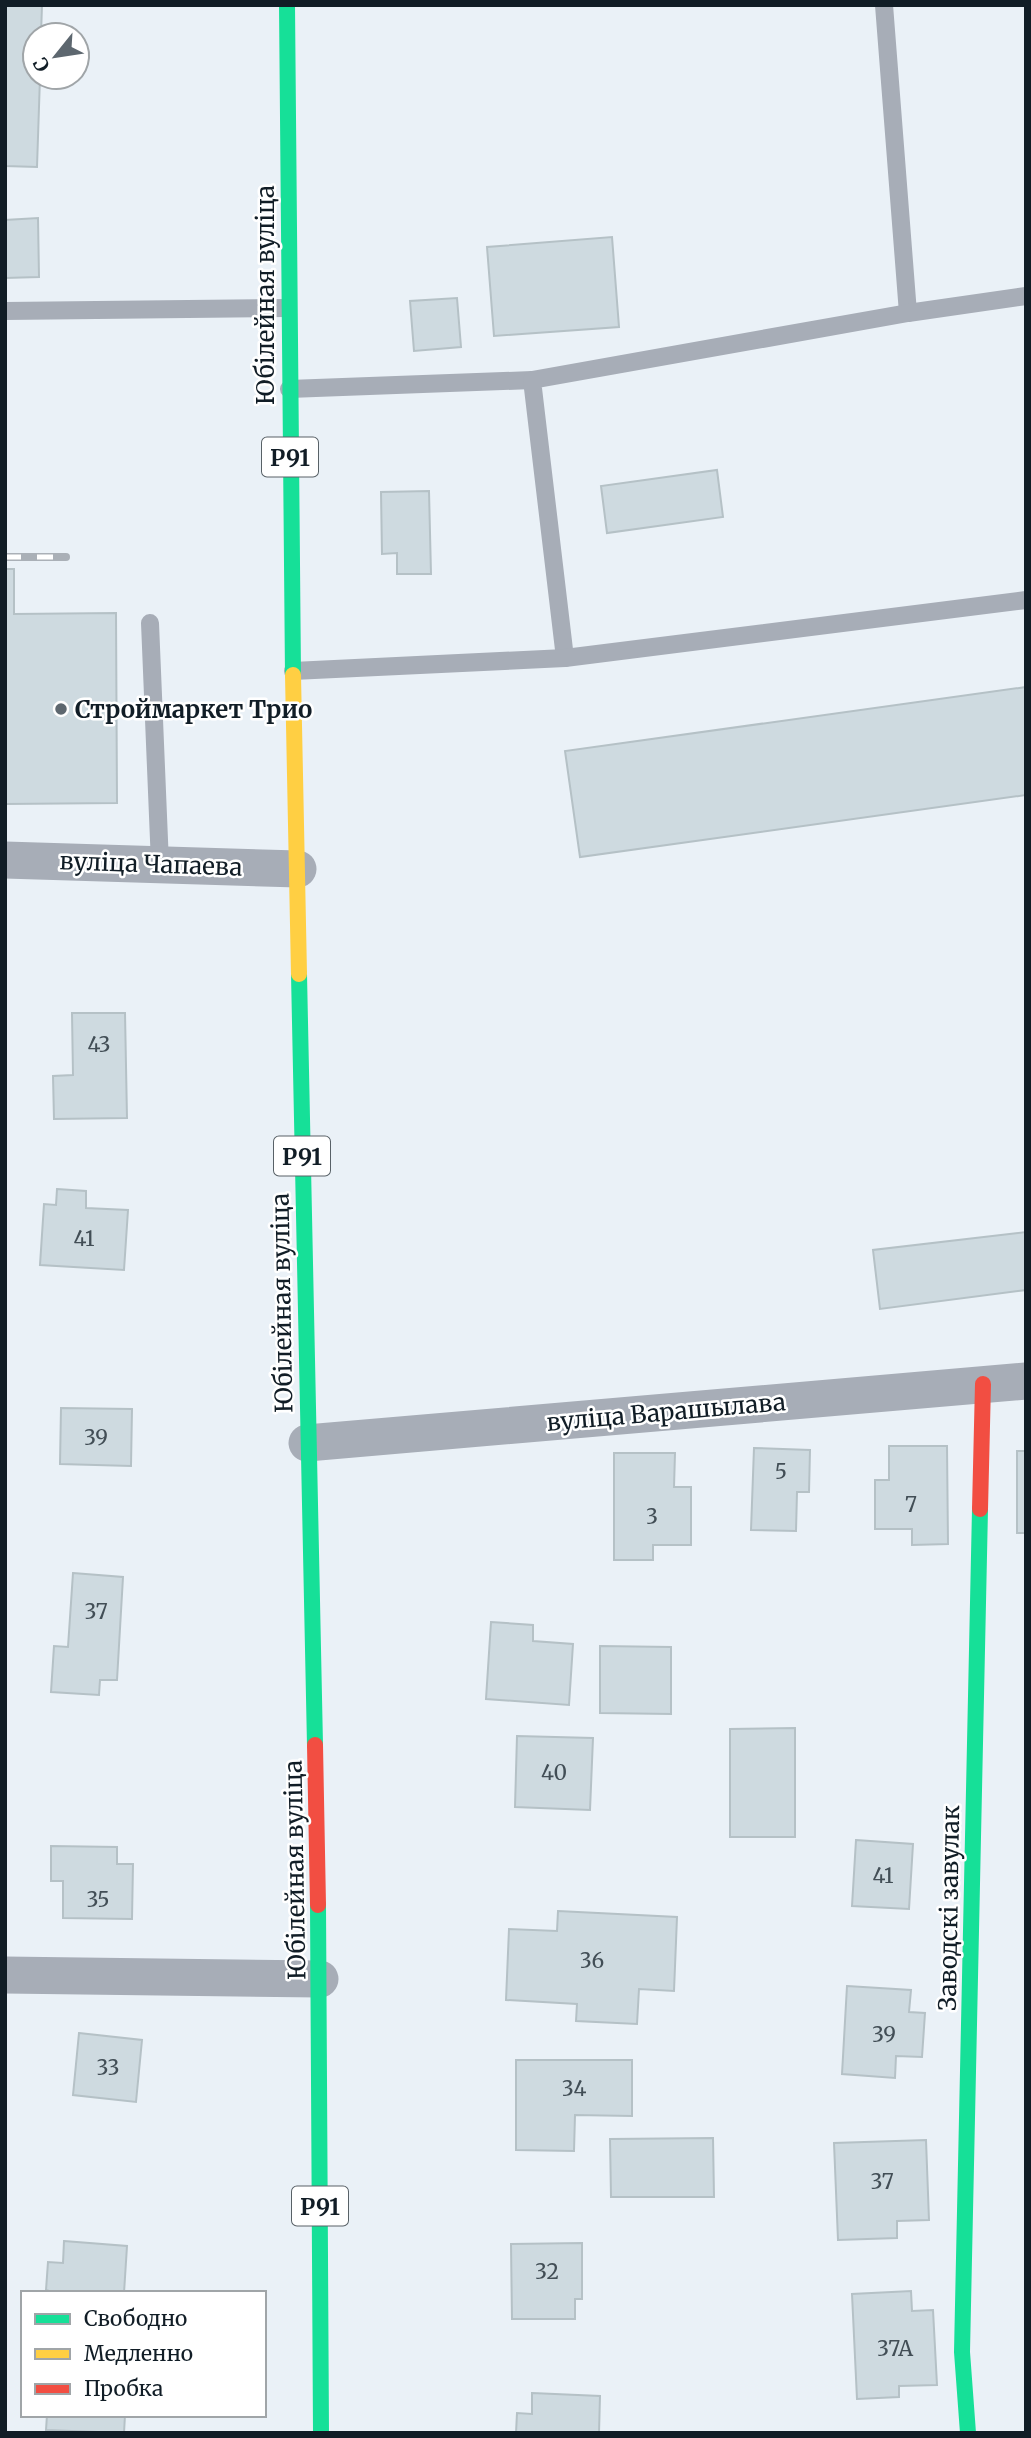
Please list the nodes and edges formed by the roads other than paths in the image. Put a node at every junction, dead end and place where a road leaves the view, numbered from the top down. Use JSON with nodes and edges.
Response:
{"nodes":[{"id":1,"x":287,"y":5,"type":"edge"},
{"id":2,"x":884,"y":5,"type":"edge"},
{"id":3,"x":1026,"y":296,"type":"edge"},
{"id":4,"x":287,"y":308,"type":"junction"},
{"id":5,"x":5,"y":311,"type":"edge"},
{"id":6,"x":908,"y":313,"type":"junction"},
{"id":7,"x":532,"y":380,"type":"junction"},
{"id":8,"x":289,"y":389,"type":"junction"},
{"id":9,"x":1026,"y":600,"type":"edge"},
{"id":10,"x":150,"y":623,"type":"dead end"},
{"id":11,"x":565,"y":658,"type":"junction"},
{"id":12,"x":293,"y":671,"type":"junction"},
{"id":13,"x":5,"y":860,"type":"edge"},
{"id":14,"x":160,"y":864,"type":"junction"},
{"id":15,"x":298,"y":869,"type":"junction"},
{"id":16,"x":1026,"y":1381,"type":"edge"},
{"id":17,"x":983,"y":1384,"type":"junction"},
{"id":18,"x":307,"y":1443,"type":"junction"},
{"id":19,"x":5,"y":1975,"type":"edge"},
{"id":20,"x":320,"y":1979,"type":"junction"},
{"id":21,"x":321,"y":2433,"type":"edge"},
{"id":22,"x":968,"y":2433,"type":"edge"}],
"edges":[{"from":1,"to":4,"type":"main road","name":"Юбілейная вуліца","number":"Р91"},
{"from":2,"to":6,"type":"lane"},
{"from":3,"to":6,"type":"lane"},
{"from":4,"to":5,"type":"lane"},
{"from":4,"to":8,"type":"main road","name":"Юбілейная вуліца","number":"Р91"},
{"from":6,"to":7,"type":"lane"},
{"from":7,"to":8,"type":"lane"},
{"from":7,"to":11,"type":"lane"},
{"from":8,"to":12,"type":"main road","name":"Юбілейная вуліца","number":"Р91"},
{"from":9,"to":11,"type":"lane"},
{"from":10,"to":14,"type":"lane"},
{"from":11,"to":12,"type":"lane"},
{"from":12,"to":15,"type":"main road","name":"Юбілейная вуліца","number":"Р91"},
{"from":13,"to":14,"type":"street","name":"вуліца Чапаева"},
{"from":14,"to":15,"type":"street","name":"вуліца Чапаева"},
{"from":15,"to":18,"type":"main road","name":"Юбілейная вуліца","number":"Р91"},
{"from":16,"to":17,"type":"street","name":"вуліца Варашылава"},
{"from":17,"to":18,"type":"street","name":"вуліца Варашылава"},
{"from":17,"to":22,"type":"main road","name":"Заводскі завулак"},
{"from":18,"to":20,"type":"main road","name":"Юбілейная вуліца","number":"Р91"},
{"from":19,"to":20,"type":"street"},
{"from":20,"to":21,"type":"main road","name":"Юбілейная вуліца","number":"Р91"}]}
